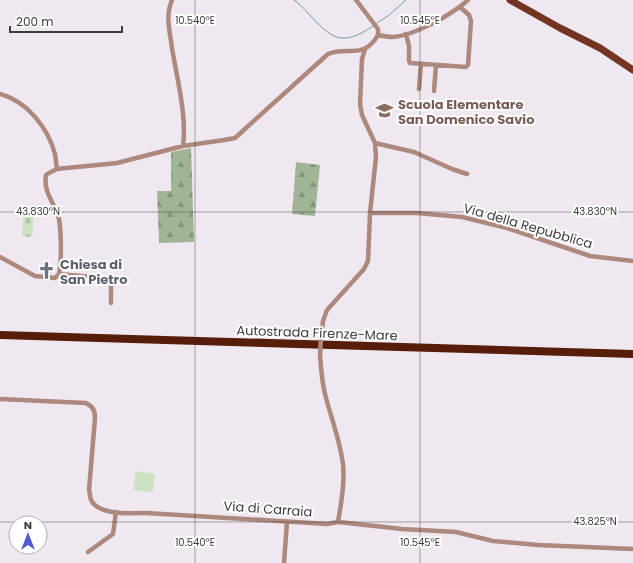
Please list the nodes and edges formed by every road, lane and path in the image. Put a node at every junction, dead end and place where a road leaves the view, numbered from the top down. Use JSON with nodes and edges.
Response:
{"nodes":[{"id":1,"x":172,"y":0,"type":"edge"},
{"id":2,"x":356,"y":0,"type":"edge"},
{"id":3,"x":468,"y":0,"type":"edge"},
{"id":4,"x":510,"y":0,"type":"edge"},
{"id":5,"x":460,"y":7,"type":"junction"},
{"id":6,"x":406,"y":34,"type":"junction"},
{"id":7,"x":378,"y":35,"type":"junction"},
{"id":8,"x":365,"y":49,"type":"junction"},
{"id":9,"x":421,"y":64,"type":"junction"},
{"id":10,"x":436,"y":65,"type":"junction"},
{"id":11,"x":633,"y":70,"type":"edge"},
{"id":12,"x":419,"y":89,"type":"dead end"},
{"id":13,"x":434,"y":91,"type":"dead end"},
{"id":14,"x":0,"y":94,"type":"edge"},
{"id":15,"x":374,"y":143,"type":"junction"},
{"id":16,"x":183,"y":146,"type":"junction"},
{"id":17,"x":57,"y":169,"type":"junction"},
{"id":18,"x":467,"y":174,"type":"dead end"},
{"id":19,"x":370,"y":213,"type":"junction"},
{"id":20,"x":0,"y":256,"type":"edge"},
{"id":21,"x":633,"y":260,"type":"edge"},
{"id":22,"x":59,"y":274,"type":"junction"},
{"id":23,"x":111,"y":303,"type":"dead end"},
{"id":24,"x":0,"y":335,"type":"edge"},
{"id":25,"x":0,"y":341,"type":"edge"},
{"id":26,"x":633,"y":354,"type":"edge"},
{"id":27,"x":633,"y":359,"type":"edge"},
{"id":28,"x":0,"y":399,"type":"edge"},
{"id":29,"x":116,"y":512,"type":"junction"},
{"id":30,"x":287,"y":522,"type":"junction"},
{"id":31,"x":338,"y":522,"type":"junction"},
{"id":32,"x":633,"y":549,"type":"edge"},
{"id":33,"x":88,"y":552,"type":"dead end"},
{"id":34,"x":284,"y":563,"type":"edge"}],
"edges":[{"from":1,"to":16,"type":"street"},
{"from":2,"to":7,"type":"street"},
{"from":3,"to":5,"type":"street"},
{"from":4,"to":11,"type":"main road"},
{"from":5,"to":6,"type":"street"},
{"from":5,"to":10,"type":"street"},
{"from":6,"to":7,"type":"street"},
{"from":6,"to":9,"type":"street"},
{"from":7,"to":8,"type":"street"},
{"from":8,"to":15,"type":"street"},
{"from":8,"to":16,"type":"street"},
{"from":9,"to":10,"type":"street"},
{"from":9,"to":12,"type":"street"},
{"from":10,"to":13,"type":"street"},
{"from":14,"to":17,"type":"street"},
{"from":15,"to":18,"type":"street"},
{"from":15,"to":19,"type":"street"},
{"from":16,"to":17,"type":"street"},
{"from":17,"to":22,"type":"street"},
{"from":19,"to":21,"type":"street","name":"Via della Repubblica"},
{"from":19,"to":31,"type":"street","bridge":true},
{"from":20,"to":22,"type":"street"},
{"from":22,"to":23,"type":"street"},
{"from":24,"to":26,"type":"highway","name":"Autostrada Firenze-Mare"},
{"from":25,"to":27,"type":"highway","name":"Autostrada Firenze-Mare"},
{"from":28,"to":29,"type":"street","name":"Via di Carraia"},
{"from":29,"to":30,"type":"street","name":"Via di Carraia"},
{"from":29,"to":33,"type":"street"},
{"from":30,"to":31,"type":"street","name":"Via di Carraia"},
{"from":30,"to":34,"type":"street"},
{"from":31,"to":32,"type":"street","name":"Via di Carraia"}]}
